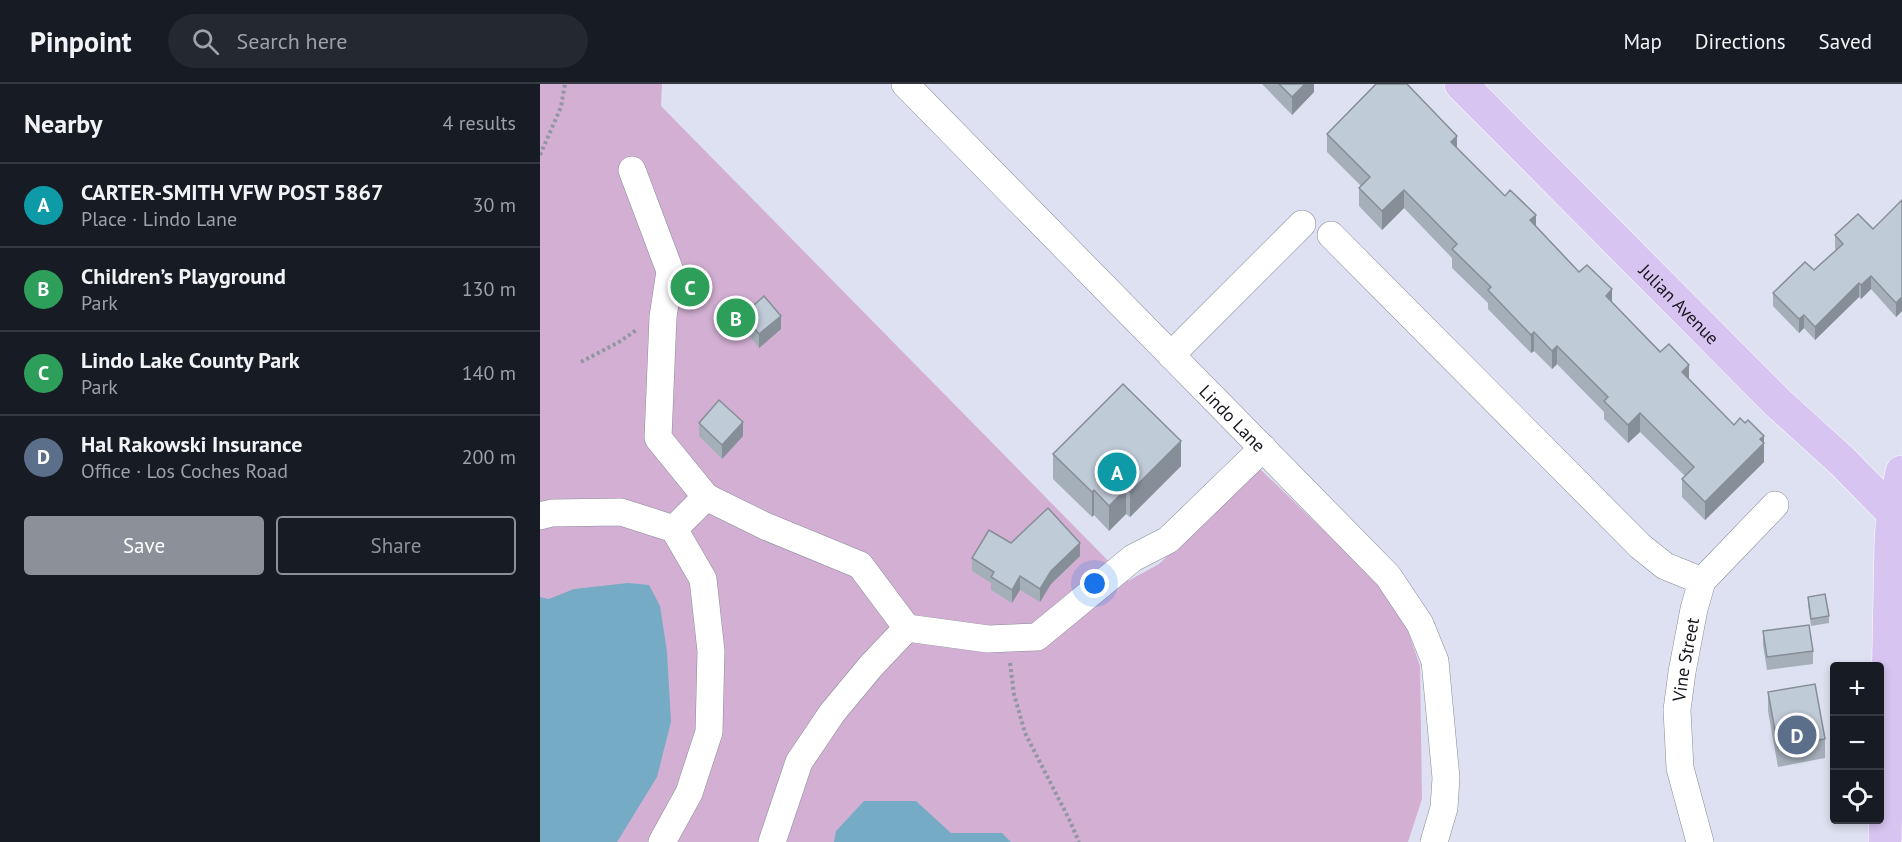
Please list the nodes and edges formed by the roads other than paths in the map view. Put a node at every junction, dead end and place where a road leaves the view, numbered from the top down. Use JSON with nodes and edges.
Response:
{"nodes":[{"id":1,"x":905,"y":84,"type":"edge"},
{"id":2,"x":1461,"y":84,"type":"edge"},
{"id":3,"x":632,"y":170,"type":"dead end"},
{"id":4,"x":1302,"y":224,"type":"dead end"},
{"id":5,"x":1331,"y":235,"type":"dead end"},
{"id":6,"x":1171,"y":355,"type":"junction"},
{"id":7,"x":1263,"y":448,"type":"junction"},
{"id":8,"x":1902,"y":472,"type":"edge"},
{"id":9,"x":706,"y":497,"type":"junction"},
{"id":10,"x":1775,"y":505,"type":"dead end"},
{"id":11,"x":540,"y":516,"type":"edge"},
{"id":12,"x":1897,"y":518,"type":"edge"},
{"id":13,"x":674,"y":529,"type":"junction"},
{"id":14,"x":1702,"y":581,"type":"junction"},
{"id":15,"x":907,"y":628,"type":"junction"},
{"id":16,"x":1902,"y":677,"type":"edge"},
{"id":17,"x":1887,"y":705,"type":"junction"},
{"id":18,"x":1894,"y":740,"type":"edge"},
{"id":19,"x":1894,"y":809,"type":"edge"},
{"id":20,"x":662,"y":842,"type":"edge"},
{"id":21,"x":772,"y":842,"type":"edge"},
{"id":22,"x":1434,"y":842,"type":"edge"},
{"id":23,"x":1700,"y":842,"type":"edge"},
{"id":24,"x":1885,"y":842,"type":"edge"}],
"edges":[{"from":1,"to":6,"type":"street","name":"Lindo Lane"},
{"from":2,"to":12,"type":"main road","name":"Julian Avenue"},
{"from":3,"to":9,"type":"street"},
{"from":4,"to":6,"type":"street"},
{"from":5,"to":14,"type":"street"},
{"from":6,"to":7,"type":"street","name":"Lindo Lane"},
{"from":7,"to":15,"type":"street"},
{"from":7,"to":22,"type":"street","name":"Lindo Lane"},
{"from":8,"to":12,"type":"main road"},
{"from":9,"to":13,"type":"street"},
{"from":9,"to":15,"type":"street"},
{"from":10,"to":14,"type":"street","name":"Vine Street"},
{"from":11,"to":13,"type":"street"},
{"from":12,"to":17,"type":"main road"},
{"from":13,"to":20,"type":"street"},
{"from":14,"to":23,"type":"street","name":"Vine Street"},
{"from":15,"to":21,"type":"street"},
{"from":16,"to":17,"type":"main road"},
{"from":17,"to":18,"type":"main road"},
{"from":18,"to":19,"type":"main road"},
{"from":19,"to":24,"type":"main road"}]}
